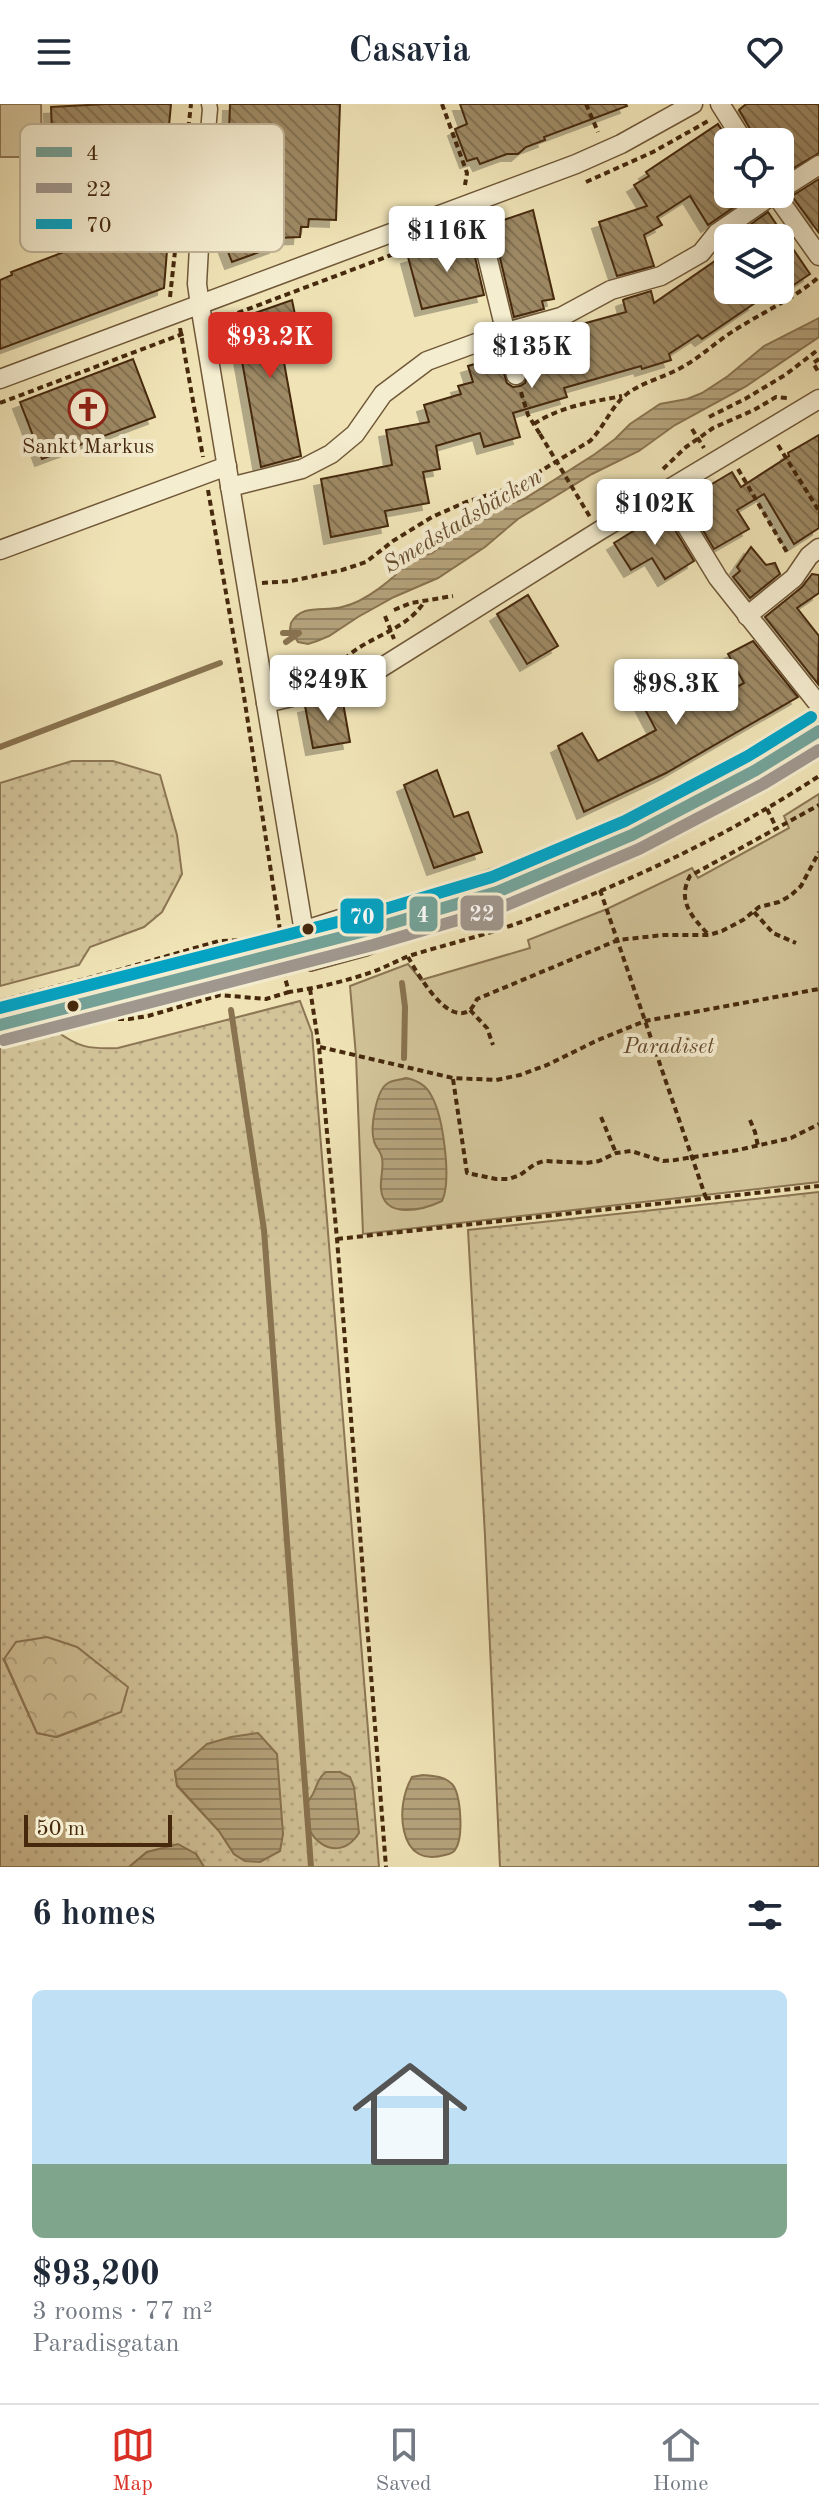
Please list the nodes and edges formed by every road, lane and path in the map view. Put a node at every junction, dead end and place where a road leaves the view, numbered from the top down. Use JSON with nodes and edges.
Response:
{"nodes":[{"id":1,"x":191,"y":104,"type":"edge"},
{"id":2,"x":209,"y":104,"type":"edge"},
{"id":3,"x":442,"y":104,"type":"edge"},
{"id":4,"x":586,"y":104,"type":"edge"},
{"id":5,"x":693,"y":104,"type":"edge"},
{"id":6,"x":720,"y":104,"type":"edge"},
{"id":7,"x":189,"y":124,"type":"edge"},
{"id":8,"x":209,"y":124,"type":"edge"},
{"id":9,"x":610,"y":126,"type":"dead end"},
{"id":10,"x":735,"y":128,"type":"edge"},
{"id":11,"x":598,"y":132,"type":"junction"},
{"id":12,"x":588,"y":137,"type":"dead end"},
{"id":13,"x":819,"y":165,"type":"edge"},
{"id":14,"x":480,"y":179,"type":"dead end"},
{"id":15,"x":794,"y":181,"type":"edge"},
{"id":16,"x":468,"y":194,"type":"junction"},
{"id":17,"x":754,"y":208,"type":"edge"},
{"id":18,"x":785,"y":208,"type":"edge"},
{"id":19,"x":174,"y":252,"type":"edge"},
{"id":20,"x":199,"y":252,"type":"edge"},
{"id":21,"x":819,"y":256,"type":"edge"},
{"id":22,"x":819,"y":277,"type":"edge"},
{"id":23,"x":169,"y":295,"type":"dead end"},
{"id":24,"x":200,"y":305,"type":"junction"},
{"id":25,"x":506,"y":332,"type":"junction"},
{"id":26,"x":819,"y":349,"type":"edge"},
{"id":27,"x":819,"y":359,"type":"edge"},
{"id":28,"x":819,"y":373,"type":"edge"},
{"id":29,"x":516,"y":375,"type":"joint"},
{"id":30,"x":0,"y":379,"type":"edge"},
{"id":31,"x":625,"y":395,"type":"junction"},
{"id":32,"x":819,"y":399,"type":"edge"},
{"id":33,"x":792,"y":402,"type":"dead end"},
{"id":34,"x":709,"y":417,"type":"dead end"},
{"id":35,"x":534,"y":424,"type":"junction"},
{"id":36,"x":692,"y":429,"type":"dead end"},
{"id":37,"x":768,"y":429,"type":"junction"},
{"id":38,"x":698,"y":438,"type":"junction"},
{"id":39,"x":729,"y":453,"type":"junction"},
{"id":40,"x":707,"y":454,"type":"dead end"},
{"id":41,"x":227,"y":466,"type":"junction"},
{"id":42,"x":660,"y":484,"type":"junction"},
{"id":43,"x":230,"y":487,"type":"junction"},
{"id":44,"x":817,"y":502,"type":"edge"},
{"id":45,"x":819,"y":511,"type":"edge"},
{"id":46,"x":590,"y":517,"type":"dead end"},
{"id":47,"x":819,"y":548,"type":"edge"},
{"id":48,"x":0,"y":550,"type":"edge"},
{"id":49,"x":798,"y":572,"type":"junction"},
{"id":50,"x":246,"y":584,"type":"junction"},
{"id":51,"x":453,"y":596,"type":"dead end"},
{"id":52,"x":425,"y":601,"type":"junction"},
{"id":53,"x":394,"y":610,"type":"dead end"},
{"id":54,"x":385,"y":616,"type":"dead end"},
{"id":55,"x":747,"y":616,"type":"junction"},
{"id":56,"x":231,"y":626,"type":"dead end"},
{"id":57,"x":391,"y":631,"type":"junction"},
{"id":58,"x":395,"y":641,"type":"dead end"},
{"id":59,"x":338,"y":667,"type":"dead end"},
{"id":60,"x":266,"y":703,"type":"junction"},
{"id":61,"x":819,"y":705,"type":"edge"},
{"id":62,"x":819,"y":712,"type":"edge"},
{"id":63,"x":819,"y":731,"type":"edge"},
{"id":64,"x":819,"y":750,"type":"edge"},
{"id":65,"x":819,"y":805,"type":"edge"},
{"id":66,"x":767,"y":809,"type":"dead end"},
{"id":67,"x":777,"y":829,"type":"junction"},
{"id":68,"x":819,"y":852,"type":"edge"},
{"id":69,"x":600,"y":890,"type":"dead end"},
{"id":70,"x":753,"y":911,"type":"junction"},
{"id":71,"x":303,"y":926,"type":"junction"},
{"id":72,"x":709,"y":935,"type":"junction"},
{"id":73,"x":618,"y":940,"type":"junction"},
{"id":74,"x":796,"y":943,"type":"dead end"},
{"id":75,"x":307,"y":946,"type":"junction"},
{"id":76,"x":408,"y":957,"type":"dead end"},
{"id":77,"x":284,"y":974,"type":"dead end"},
{"id":78,"x":819,"y":989,"type":"edge"},
{"id":79,"x":289,"y":992,"type":"junction"},
{"id":80,"x":0,"y":1001,"type":"edge"},
{"id":81,"x":470,"y":1010,"type":"junction"},
{"id":82,"x":108,"y":1019,"type":"dead end"},
{"id":83,"x":645,"y":1021,"type":"junction"},
{"id":84,"x":0,"y":1025,"type":"edge"},
{"id":85,"x":493,"y":1045,"type":"dead end"},
{"id":86,"x":319,"y":1047,"type":"junction"},
{"id":87,"x":453,"y":1078,"type":"junction"},
{"id":88,"x":601,"y":1117,"type":"dead end"},
{"id":89,"x":750,"y":1120,"type":"dead end"},
{"id":90,"x":819,"y":1124,"type":"edge"},
{"id":91,"x":758,"y":1146,"type":"junction"},
{"id":92,"x":616,"y":1153,"type":"junction"},
{"id":93,"x":692,"y":1156,"type":"junction"},
{"id":94,"x":819,"y":1186,"type":"edge"},
{"id":95,"x":706,"y":1198,"type":"junction"},
{"id":96,"x":337,"y":1239,"type":"junction"},
{"id":97,"x":386,"y":1867,"type":"edge"}],
"edges":[{"from":1,"to":7,"type":"path"},
{"from":2,"to":8,"type":"street"},
{"from":3,"to":16,"type":"path"},
{"from":4,"to":11,"type":"path"},
{"from":5,"to":16,"type":"street"},
{"from":6,"to":10,"type":"street"},
{"from":9,"to":11,"type":"path"},
{"from":11,"to":12,"type":"path"},
{"from":13,"to":15,"type":"street"},
{"from":14,"to":16,"type":"path"},
{"from":16,"to":24,"type":"street"},
{"from":16,"to":25,"type":"street"},
{"from":17,"to":25,"type":"street"},
{"from":18,"to":21,"type":"street"},
{"from":19,"to":23,"type":"path"},
{"from":20,"to":24,"type":"street"},
{"from":22,"to":31,"type":"path"},
{"from":24,"to":30,"type":"street"},
{"from":24,"to":41,"type":"street"},
{"from":25,"to":29,"type":"street"},
{"from":25,"to":43,"type":"street"},
{"from":26,"to":34,"type":"path"},
{"from":27,"to":28,"type":"path"},
{"from":29,"to":35,"type":"path"},
{"from":31,"to":35,"type":"path"},
{"from":31,"to":50,"type":"path"},
{"from":32,"to":37,"type":"street"},
{"from":33,"to":38,"type":"path"},
{"from":35,"to":46,"type":"path","bridge":true},
{"from":36,"to":38,"type":"path"},
{"from":37,"to":39,"type":"street"},
{"from":37,"to":44,"type":"path"},
{"from":38,"to":40,"type":"path"},
{"from":38,"to":42,"type":"path"},
{"from":39,"to":42,"type":"street"},
{"from":39,"to":49,"type":"path"},
{"from":41,"to":43,"type":"street"},
{"from":41,"to":48,"type":"street"},
{"from":42,"to":55,"type":"street"},
{"from":42,"to":60,"type":"street"},
{"from":43,"to":50,"type":"street"},
{"from":44,"to":45,"type":"path"},
{"from":47,"to":49,"type":"street"},
{"from":49,"to":55,"type":"street"},
{"from":50,"to":60,"type":"street"},
{"from":51,"to":52,"type":"path"},
{"from":52,"to":53,"type":"path"},
{"from":52,"to":57,"type":"path"},
{"from":54,"to":57,"type":"path"},
{"from":55,"to":61,"type":"street"},
{"from":56,"to":80,"type":"path"},
{"from":57,"to":58,"type":"path"},
{"from":57,"to":59,"type":"path"},
{"from":60,"to":71,"type":"street"},
{"from":62,"to":71,"type":"lane"},
{"from":63,"to":75,"type":"street"},
{"from":64,"to":75,"type":"lane"},
{"from":65,"to":67,"type":"path"},
{"from":66,"to":67,"type":"path"},
{"from":67,"to":72,"type":"path"},
{"from":68,"to":70,"type":"path"},
{"from":69,"to":73,"type":"path"},
{"from":70,"to":72,"type":"path"},
{"from":70,"to":74,"type":"path"},
{"from":71,"to":75,"type":"lane"},
{"from":72,"to":73,"type":"path"},
{"from":73,"to":81,"type":"path"},
{"from":73,"to":83,"type":"path"},
{"from":75,"to":84,"type":"street"},
{"from":76,"to":81,"type":"path"},
{"from":77,"to":79,"type":"path"},
{"from":78,"to":83,"type":"path"},
{"from":79,"to":82,"type":"path"},
{"from":79,"to":86,"type":"path"},
{"from":81,"to":85,"type":"path"},
{"from":83,"to":87,"type":"path"},
{"from":83,"to":93,"type":"path"},
{"from":86,"to":87,"type":"path"},
{"from":86,"to":96,"type":"path"},
{"from":87,"to":92,"type":"path"},
{"from":88,"to":92,"type":"path"},
{"from":89,"to":91,"type":"path"},
{"from":90,"to":91,"type":"path"},
{"from":91,"to":93,"type":"path"},
{"from":92,"to":93,"type":"path"},
{"from":93,"to":95,"type":"path"},
{"from":94,"to":95,"type":"path"},
{"from":95,"to":96,"type":"path"},
{"from":96,"to":97,"type":"path"}]}
